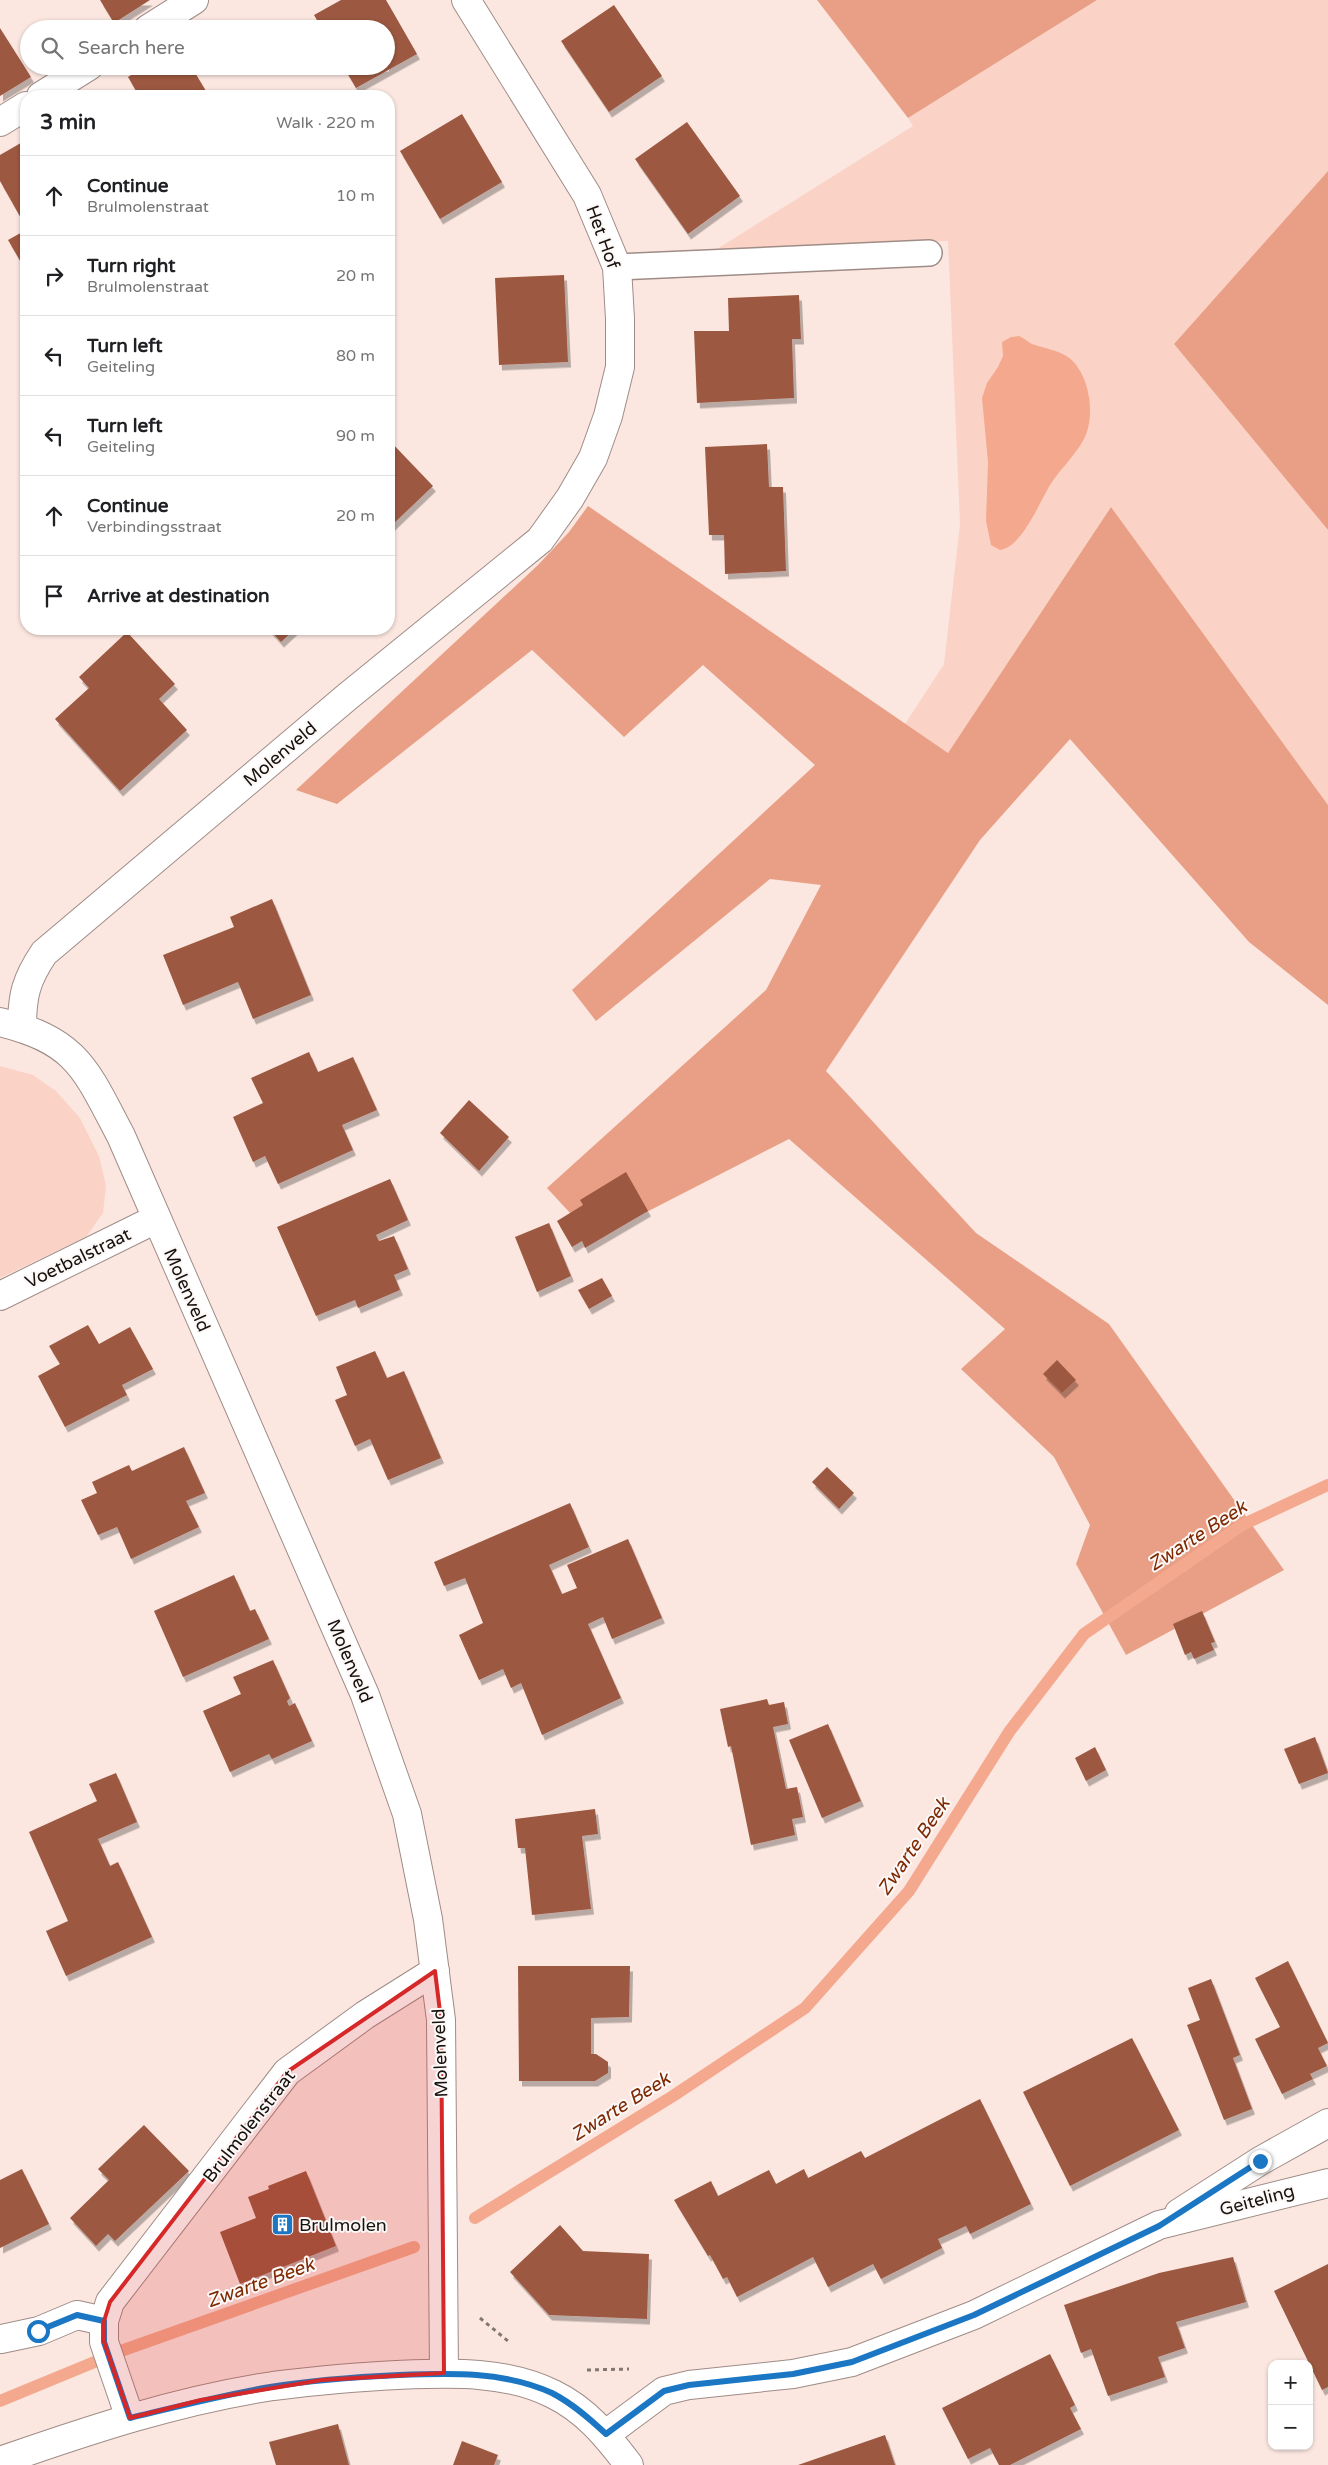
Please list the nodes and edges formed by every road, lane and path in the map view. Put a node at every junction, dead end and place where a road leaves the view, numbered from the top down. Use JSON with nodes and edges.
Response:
{"nodes":[{"id":1,"x":194,"y":0,"type":"edge"},
{"id":2,"x":466,"y":0,"type":"edge"},
{"id":3,"x":162,"y":20,"type":"edge"},
{"id":4,"x":75,"y":75,"type":"edge"},
{"id":5,"x":51,"y":90,"type":"edge"},
{"id":6,"x":20,"y":110,"type":"edge"},
{"id":7,"x":0,"y":122,"type":"edge"},
{"id":8,"x":929,"y":253,"type":"dead end"},
{"id":9,"x":617,"y":267,"type":"junction"},
{"id":10,"x":570,"y":498,"type":"joint"},
{"id":11,"x":11,"y":1025,"type":"edge"},
{"id":12,"x":156,"y":1219,"type":"junction"},
{"id":13,"x":0,"y":1296,"type":"edge"},
{"id":14,"x":435,"y":1971,"type":"junction"},
{"id":15,"x":1328,"y":2123,"type":"edge"},
{"id":16,"x":1328,"y":2182,"type":"edge"},
{"id":17,"x":1159,"y":2226,"type":"junction"},
{"id":18,"x":443,"y":2291,"type":"junction"},
{"id":19,"x":104,"y":2321,"type":"junction"},
{"id":20,"x":1,"y":2339,"type":"edge"},
{"id":21,"x":515,"y":2347,"type":"dead end"},
{"id":22,"x":634,"y":2368,"type":"dead end"},
{"id":23,"x":584,"y":2370,"type":"dead end"},
{"id":24,"x":444,"y":2373,"type":"junction"},
{"id":25,"x":130,"y":2418,"type":"junction"},
{"id":26,"x":606,"y":2434,"type":"junction"},
{"id":27,"x":0,"y":2461,"type":"edge"},
{"id":28,"x":629,"y":2465,"type":"edge"}],
"edges":[{"from":1,"to":3,"type":"street"},
{"from":2,"to":9,"type":"street","name":"Het Hof"},
{"from":4,"to":5,"type":"street"},
{"from":6,"to":7,"type":"street"},
{"from":8,"to":9,"type":"lane"},
{"from":9,"to":10,"type":"street","name":"Het Hof"},
{"from":10,"to":11,"type":"street","name":"Molenveld"},
{"from":11,"to":12,"type":"street","name":"Molenveld"},
{"from":12,"to":13,"type":"street","name":"Voetbalstraat"},
{"from":12,"to":14,"type":"street","name":"Molenveld"},
{"from":14,"to":18,"type":"street","name":"Molenveld"},
{"from":14,"to":19,"type":"street","name":"Brulmolenstraat"},
{"from":15,"to":17,"type":"street"},
{"from":16,"to":17,"type":"street","name":"Geiteling"},
{"from":17,"to":26,"type":"street","name":"Geiteling"},
{"from":18,"to":21,"type":"path"},
{"from":18,"to":24,"type":"street","name":"Molenveld"},
{"from":19,"to":20,"type":"street"},
{"from":19,"to":25,"type":"street","name":"Brulmolenstraat"},
{"from":22,"to":23,"type":"path"},
{"from":24,"to":25,"type":"street"},
{"from":24,"to":26,"type":"street"},
{"from":25,"to":27,"type":"street"},
{"from":26,"to":28,"type":"street"}]}
